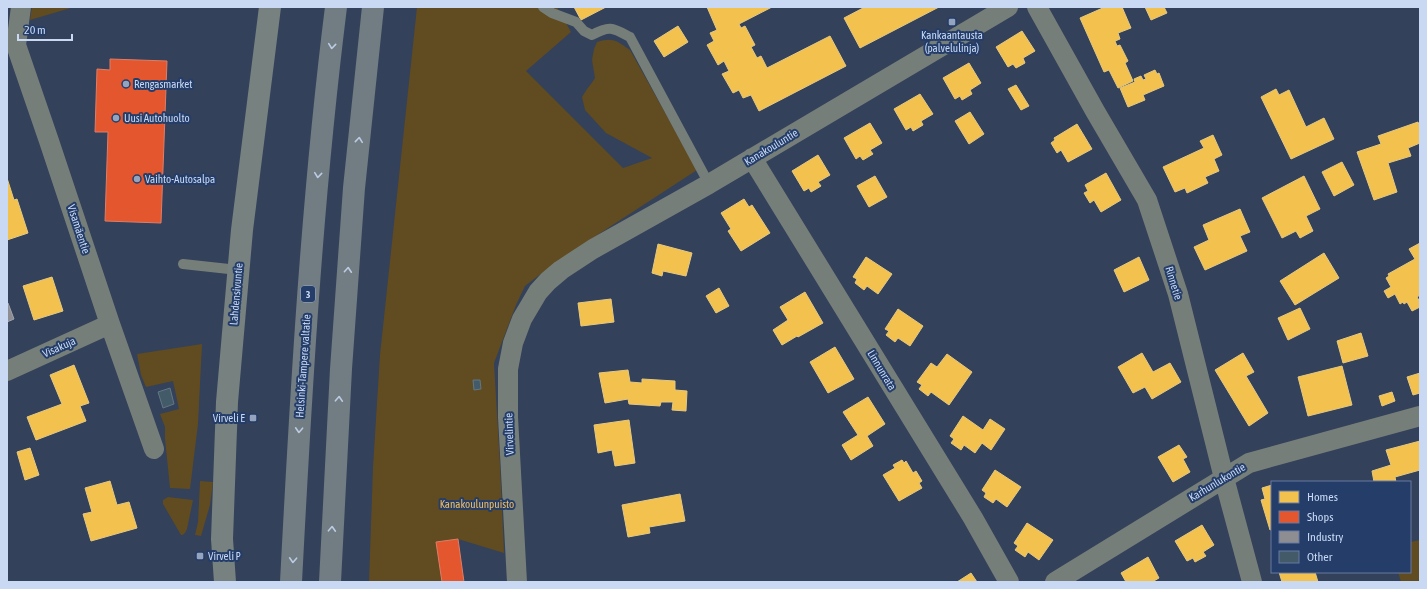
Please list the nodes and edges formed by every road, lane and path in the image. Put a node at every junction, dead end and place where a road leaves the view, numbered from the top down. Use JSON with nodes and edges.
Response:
{"nodes":[{"id":1,"x":21,"y":7,"type":"edge"},
{"id":2,"x":270,"y":7,"type":"edge"},
{"id":3,"x":336,"y":7,"type":"edge"},
{"id":4,"x":373,"y":7,"type":"edge"},
{"id":5,"x":543,"y":7,"type":"edge"},
{"id":6,"x":1008,"y":7,"type":"edge"},
{"id":7,"x":1037,"y":7,"type":"edge"},
{"id":8,"x":752,"y":158,"type":"junction"},
{"id":9,"x":709,"y":184,"type":"junction"},
{"id":10,"x":183,"y":264,"type":"dead end"},
{"id":11,"x":238,"y":270,"type":"junction"},
{"id":12,"x":538,"y":292,"type":"joint"},
{"id":13,"x":110,"y":324,"type":"junction"},
{"id":14,"x":7,"y":371,"type":"edge"},
{"id":15,"x":1420,"y":416,"type":"edge"},
{"id":16,"x":154,"y":449,"type":"dead end"},
{"id":17,"x":1224,"y":478,"type":"junction"},
{"id":18,"x":225,"y":582,"type":"edge"},
{"id":19,"x":291,"y":582,"type":"edge"},
{"id":20,"x":330,"y":582,"type":"edge"},
{"id":21,"x":517,"y":582,"type":"edge"},
{"id":22,"x":1009,"y":582,"type":"edge"},
{"id":23,"x":1055,"y":582,"type":"edge"},
{"id":24,"x":1252,"y":582,"type":"edge"}],
"edges":[{"from":1,"to":13,"type":"street","name":"Visamäentie"},
{"from":2,"to":11,"type":"main road","name":"Lahdensivuntie"},
{"from":3,"to":19,"type":"highway","name":"Helsinki-Tampere valtatie","number":"3","one_way":true},
{"from":20,"to":4,"type":"highway","one_way":true},
{"from":5,"to":9,"type":"lane"},
{"from":6,"to":8,"type":"street","name":"Kanakouluntie"},
{"from":7,"to":17,"type":"street","name":"Rinnetie"},
{"from":8,"to":9,"type":"street","name":"Kanakouluntie"},
{"from":8,"to":22,"type":"street","name":"Linnunrata"},
{"from":9,"to":12,"type":"street","name":"Kanakouluntie"},
{"from":10,"to":11,"type":"lane"},
{"from":11,"to":18,"type":"main road","name":"Lahdensivuntie"},
{"from":12,"to":21,"type":"street","name":"Virvelintie"},
{"from":13,"to":14,"type":"street","name":"Visakuja"},
{"from":13,"to":16,"type":"street","name":"Visamäentie"},
{"from":15,"to":17,"type":"street","name":"Karhunlukontie"},
{"from":17,"to":23,"type":"street","name":"Karhunlukontie"},
{"from":17,"to":24,"type":"street","name":"Rinnetie"}]}
